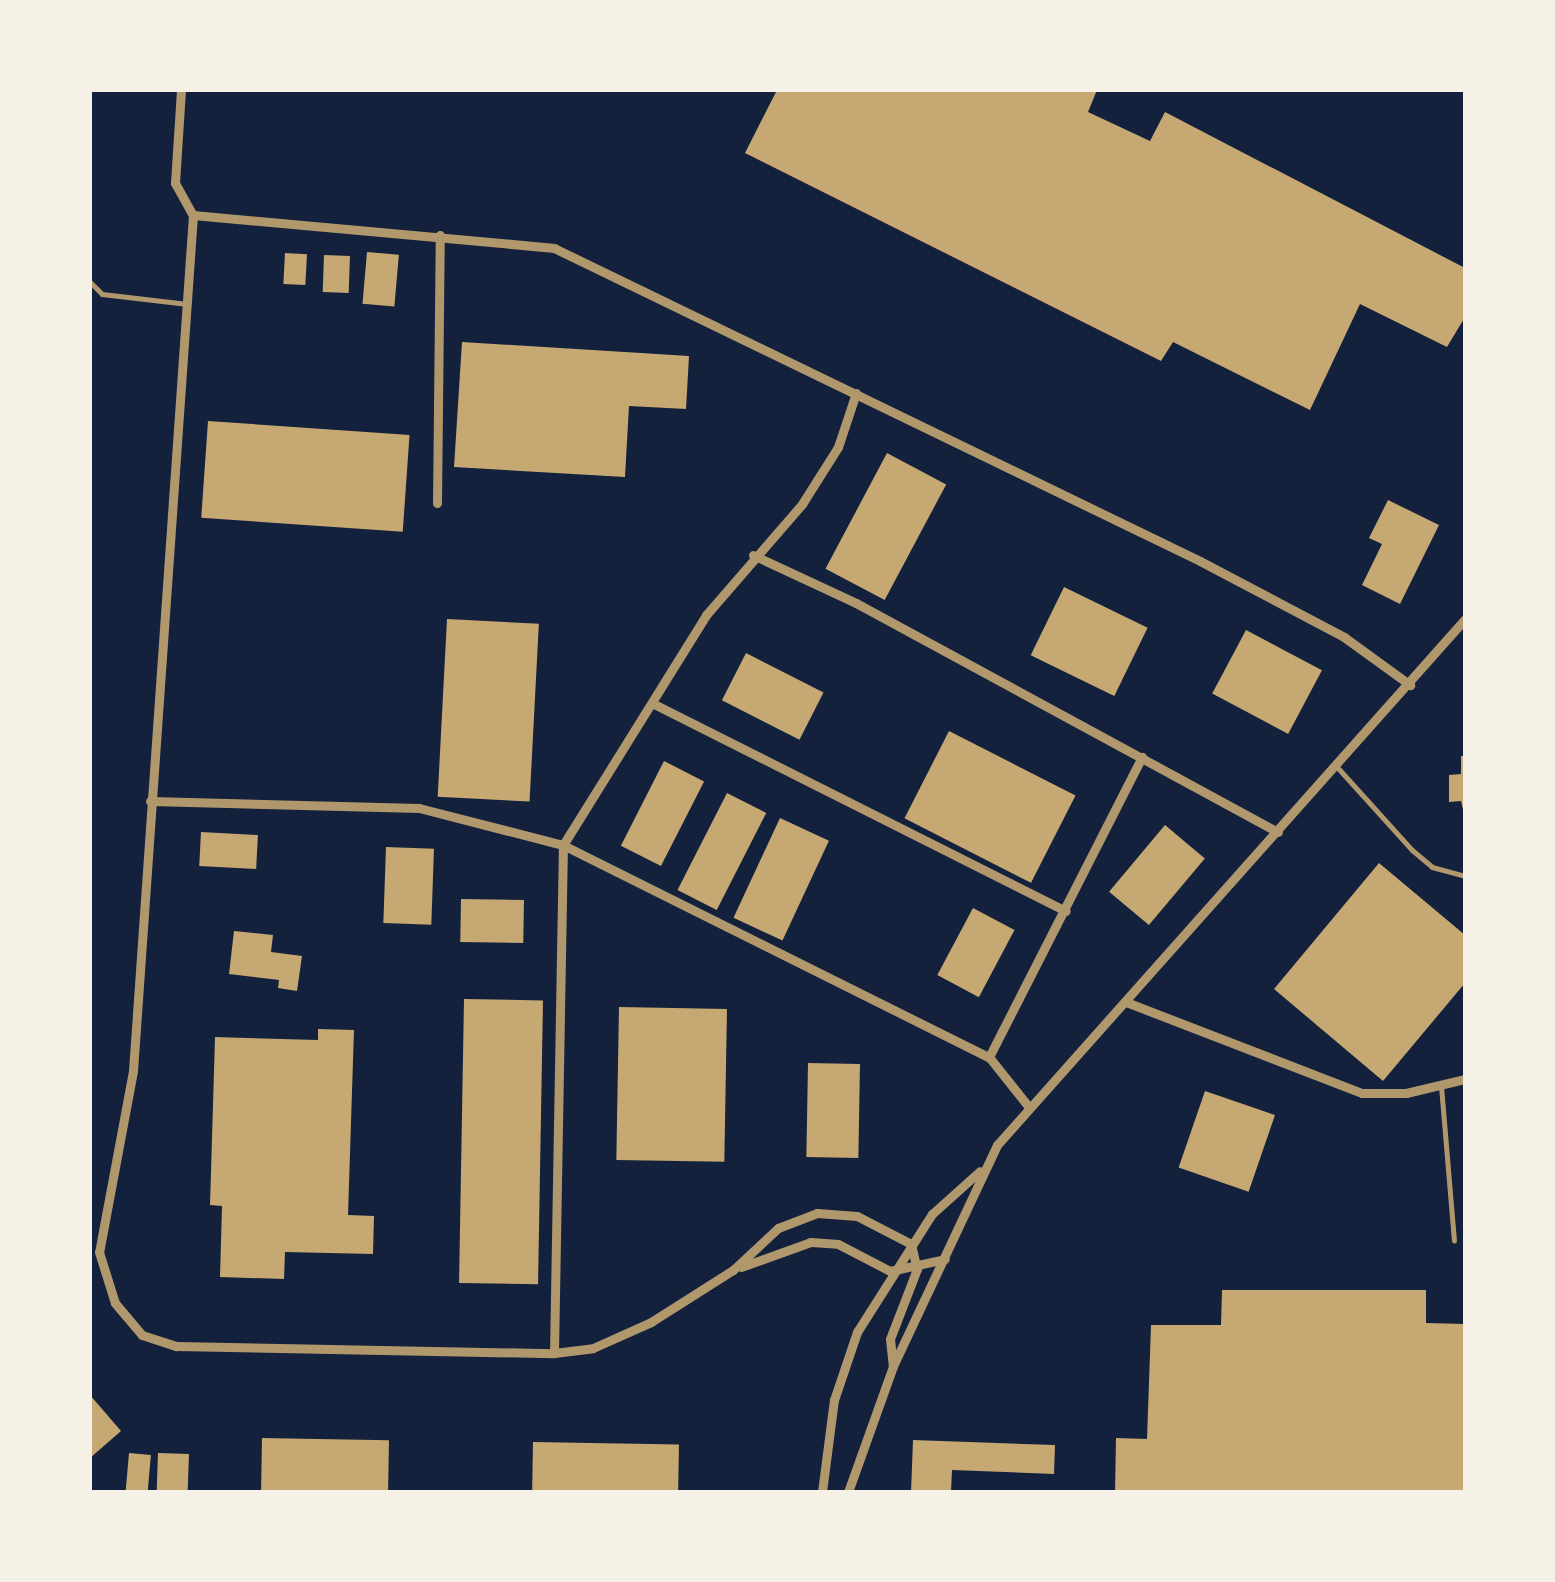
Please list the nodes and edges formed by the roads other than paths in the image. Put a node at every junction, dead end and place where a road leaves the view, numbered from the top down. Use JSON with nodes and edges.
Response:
{"nodes":[{"id":1,"x":180,"y":90,"type":"edge"},
{"id":2,"x":193,"y":216,"type":"junction"},
{"id":3,"x":440,"y":236,"type":"junction"},
{"id":4,"x":90,"y":282,"type":"edge"},
{"id":5,"x":187,"y":304,"type":"junction"},
{"id":6,"x":856,"y":393,"type":"junction"},
{"id":7,"x":438,"y":503,"type":"dead end"},
{"id":8,"x":753,"y":556,"type":"junction"},
{"id":9,"x":1465,"y":619,"type":"edge"},
{"id":10,"x":1410,"y":685,"type":"junction"},
{"id":11,"x":652,"y":703,"type":"junction"},
{"id":12,"x":1142,"y":756,"type":"junction"},
{"id":13,"x":1337,"y":767,"type":"junction"},
{"id":14,"x":150,"y":800,"type":"junction"},
{"id":15,"x":1278,"y":832,"type":"junction"},
{"id":16,"x":563,"y":845,"type":"junction"},
{"id":17,"x":1465,"y":876,"type":"edge"},
{"id":18,"x":1066,"y":910,"type":"junction"},
{"id":19,"x":1126,"y":1002,"type":"junction"},
{"id":20,"x":989,"y":1057,"type":"junction"},
{"id":21,"x":1465,"y":1079,"type":"edge"},
{"id":22,"x":1441,"y":1086,"type":"junction"},
{"id":23,"x":1028,"y":1106,"type":"junction"},
{"id":24,"x":982,"y":1170,"type":"junction"},
{"id":25,"x":1454,"y":1240,"type":"dead end"},
{"id":26,"x":910,"y":1244,"type":"junction"},
{"id":27,"x":945,"y":1259,"type":"junction"},
{"id":28,"x":733,"y":1270,"type":"junction"},
{"id":29,"x":916,"y":1270,"type":"junction"},
{"id":30,"x":890,"y":1271,"type":"junction"},
{"id":31,"x":554,"y":1353,"type":"junction"},
{"id":32,"x":893,"y":1366,"type":"junction"},
{"id":33,"x":822,"y":1492,"type":"edge"},
{"id":34,"x":848,"y":1492,"type":"edge"}],
"edges":[{"from":1,"to":2,"type":"street"},
{"from":2,"to":3,"type":"street"},
{"from":2,"to":5,"type":"street"},
{"from":3,"to":6,"type":"street"},
{"from":3,"to":7,"type":"street"},
{"from":4,"to":5,"type":"lane"},
{"from":5,"to":14,"type":"street"},
{"from":6,"to":8,"type":"street"},
{"from":6,"to":10,"type":"street"},
{"from":8,"to":11,"type":"street"},
{"from":8,"to":12,"type":"street"},
{"from":9,"to":10,"type":"street"},
{"from":10,"to":13,"type":"street"},
{"from":11,"to":16,"type":"street"},
{"from":11,"to":18,"type":"street"},
{"from":12,"to":15,"type":"street"},
{"from":12,"to":18,"type":"street"},
{"from":13,"to":15,"type":"street"},
{"from":13,"to":17,"type":"lane"},
{"from":14,"to":16,"type":"street"},
{"from":14,"to":31,"type":"street"},
{"from":15,"to":19,"type":"street"},
{"from":16,"to":20,"type":"street"},
{"from":16,"to":31,"type":"street"},
{"from":18,"to":20,"type":"street"},
{"from":19,"to":22,"type":"street"},
{"from":19,"to":23,"type":"street"},
{"from":20,"to":23,"type":"street"},
{"from":21,"to":22,"type":"street"},
{"from":22,"to":25,"type":"lane"},
{"from":23,"to":24,"type":"street"},
{"from":24,"to":26,"type":"street"},
{"from":24,"to":27,"type":"street"},
{"from":26,"to":28,"type":"street"},
{"from":26,"to":29,"type":"street"},
{"from":26,"to":30,"type":"street"},
{"from":27,"to":29,"type":"street"},
{"from":27,"to":32,"type":"street"},
{"from":28,"to":30,"type":"street"},
{"from":28,"to":31,"type":"street"},
{"from":29,"to":30,"type":"street"},
{"from":29,"to":32,"type":"street"},
{"from":30,"to":33,"type":"street"},
{"from":32,"to":34,"type":"street"}]}
